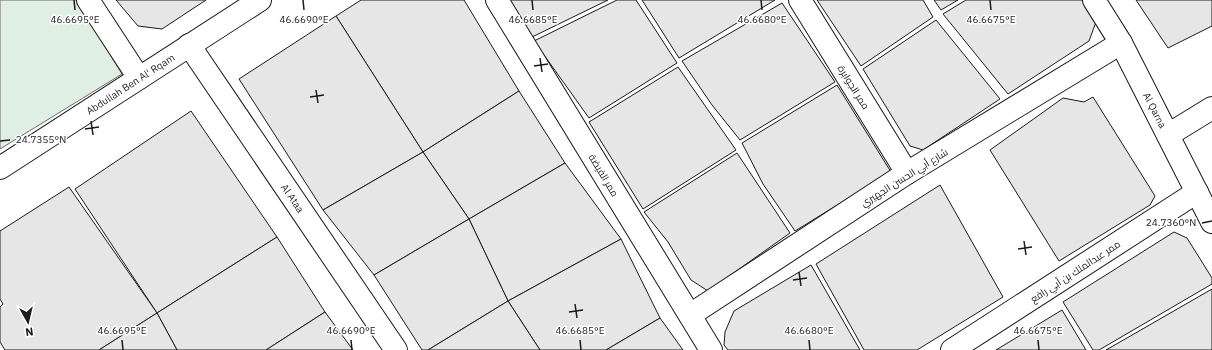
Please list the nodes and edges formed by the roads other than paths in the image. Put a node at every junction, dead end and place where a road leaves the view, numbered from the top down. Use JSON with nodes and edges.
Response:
{"nodes":[{"id":1,"x":88,"y":0,"type":"edge"},
{"id":2,"x":260,"y":0,"type":"edge"},
{"id":3,"x":497,"y":0,"type":"edge"},
{"id":4,"x":800,"y":0,"type":"edge"},
{"id":5,"x":1094,"y":0,"type":"edge"},
{"id":6,"x":1121,"y":43,"type":"junction"},
{"id":7,"x":189,"y":45,"type":"junction"},
{"id":8,"x":139,"y":78,"type":"junction"},
{"id":9,"x":1212,"y":108,"type":"edge"},
{"id":10,"x":1168,"y":135,"type":"junction"},
{"id":11,"x":0,"y":168,"type":"edge"},
{"id":12,"x":907,"y":173,"type":"junction"},
{"id":13,"x":1197,"y":192,"type":"junction"},
{"id":14,"x":1212,"y":222,"type":"edge"},
{"id":15,"x":690,"y":315,"type":"junction"},
{"id":16,"x":396,"y":350,"type":"edge"},
{"id":17,"x":711,"y":350,"type":"edge"},
{"id":18,"x":952,"y":350,"type":"edge"}],
"edges":[{"from":1,"to":8,"type":"street"},
{"from":2,"to":7,"type":"street","name":"Abdullah Ben Al' Rqam"},
{"from":3,"to":15,"type":"street","name":"ممر الفيضة"},
{"from":4,"to":12,"type":"street","name":"ممر الجوابرة"},
{"from":5,"to":6,"type":"street","name":"Al Qarna"},
{"from":6,"to":10,"type":"street","name":"Al Qarna"},
{"from":6,"to":12,"type":"street","name":"شارع أبي الحسن الجهيري"},
{"from":7,"to":8,"type":"street","name":"Abdullah Ben Al' Rqam"},
{"from":7,"to":16,"type":"street","name":"Al Ataa"},
{"from":8,"to":11,"type":"street","name":"Abdullah Ben Al' Rqam"},
{"from":9,"to":10,"type":"street"},
{"from":10,"to":13,"type":"street","name":"Al Qarna"},
{"from":12,"to":15,"type":"street","name":"شارع أبي الحسن الجهيري"},
{"from":13,"to":14,"type":"street","name":"Al Qarna"},
{"from":13,"to":18,"type":"street","name":"ممر عبدالملك بن أبي رافع"},
{"from":15,"to":17,"type":"street","name":"ممر الفيضة"}]}
